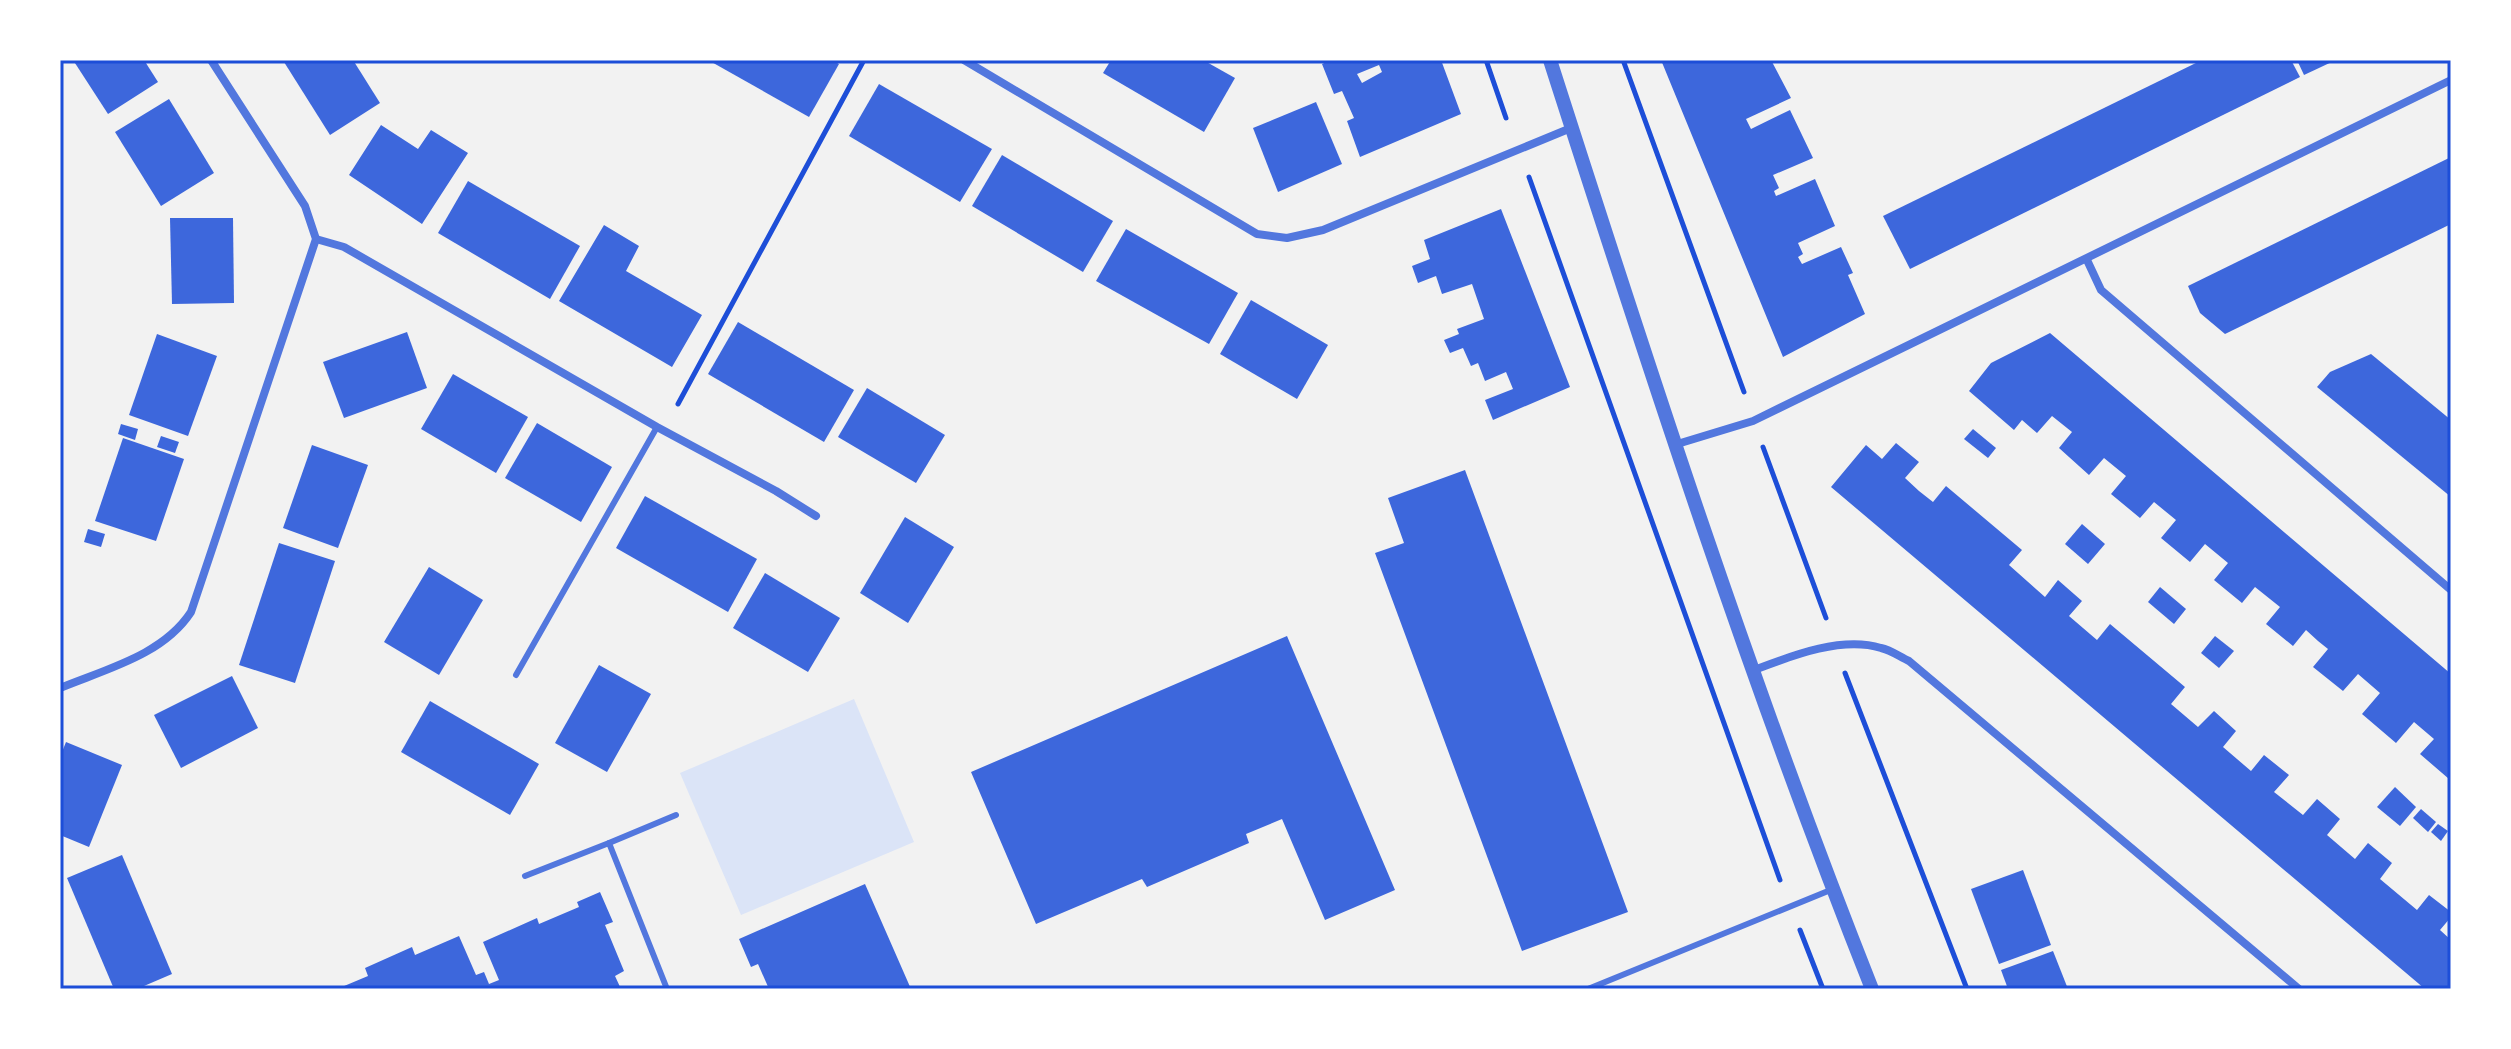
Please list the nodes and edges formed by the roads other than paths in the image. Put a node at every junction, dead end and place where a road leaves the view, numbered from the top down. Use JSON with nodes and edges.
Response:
{"nodes":[{"id":1,"x":211,"y":60,"type":"edge"},
{"id":2,"x":964,"y":60,"type":"edge"},
{"id":3,"x":1550,"y":60,"type":"edge"},
{"id":4,"x":2451,"y":80,"type":"edge"},
{"id":5,"x":1571,"y":128,"type":"junction"},
{"id":6,"x":316,"y":239,"type":"junction"},
{"id":7,"x":2087,"y":260,"type":"junction"},
{"id":8,"x":661,"y":428,"type":"junction"},
{"id":9,"x":1674,"y":446,"type":"junction"},
{"id":10,"x":816,"y":516,"type":"dead end"},
{"id":11,"x":2451,"y":590,"type":"edge"},
{"id":12,"x":1754,"y":670,"type":"junction"},
{"id":13,"x":516,"y":675,"type":"dead end"},
{"id":14,"x":60,"y":688,"type":"edge"},
{"id":15,"x":676,"y":815,"type":"dead end"},
{"id":16,"x":609,"y":843,"type":"junction"},
{"id":17,"x":525,"y":876,"type":"dead end"},
{"id":18,"x":1833,"y":889,"type":"junction"},
{"id":19,"x":667,"y":989,"type":"edge"},
{"id":20,"x":1588,"y":989,"type":"edge"},
{"id":21,"x":1872,"y":989,"type":"edge"},
{"id":22,"x":2299,"y":989,"type":"edge"}],
"edges":[{"from":1,"to":6,"type":"street"},
{"from":2,"to":5,"type":"street"},
{"from":3,"to":5,"type":"street"},
{"from":4,"to":7,"type":"street"},
{"from":5,"to":9,"type":"street"},
{"from":6,"to":8,"type":"street"},
{"from":6,"to":14,"type":"street"},
{"from":7,"to":9,"type":"street"},
{"from":7,"to":11,"type":"street"},
{"from":8,"to":10,"type":"street"},
{"from":8,"to":13,"type":"lane"},
{"from":9,"to":12,"type":"street"},
{"from":12,"to":18,"type":"street"},
{"from":12,"to":22,"type":"street"},
{"from":15,"to":16,"type":"lane"},
{"from":16,"to":17,"type":"lane"},
{"from":16,"to":19,"type":"lane"},
{"from":18,"to":20,"type":"lane"},
{"from":18,"to":21,"type":"street"}]}
